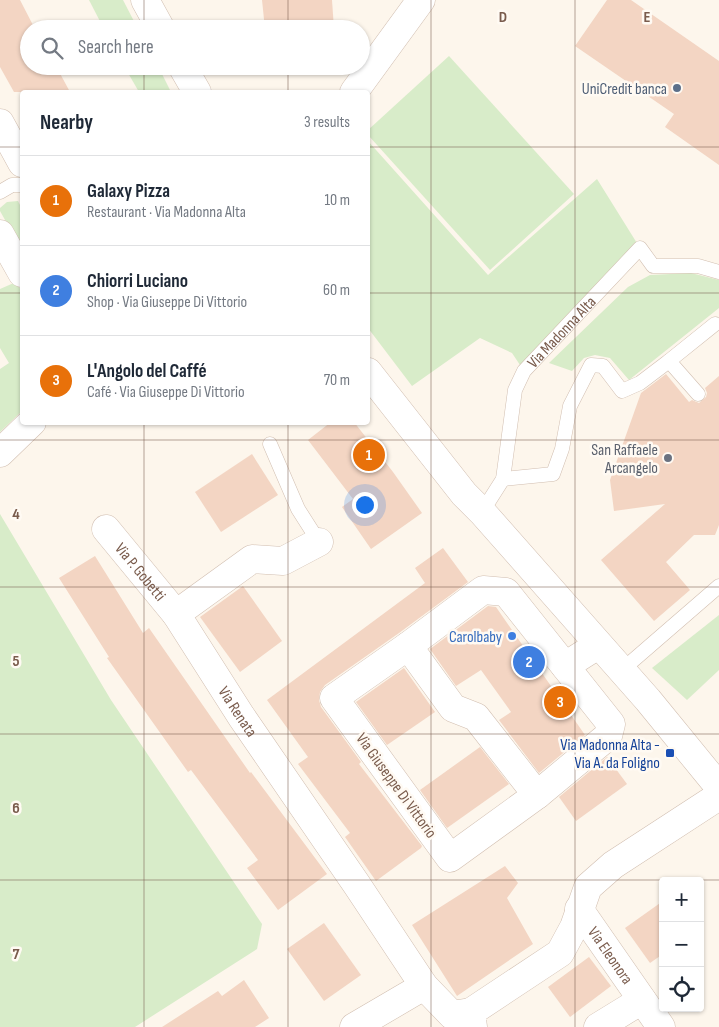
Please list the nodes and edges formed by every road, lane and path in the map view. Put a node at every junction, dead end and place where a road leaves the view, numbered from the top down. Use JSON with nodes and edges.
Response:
{"nodes":[{"id":1,"x":145,"y":0,"type":"edge"},
{"id":2,"x":421,"y":0,"type":"edge"},
{"id":3,"x":156,"y":20,"type":"edge"},
{"id":4,"x":370,"y":70,"type":"edge"},
{"id":5,"x":187,"y":75,"type":"edge"},
{"id":6,"x":366,"y":75,"type":"edge"},
{"id":7,"x":196,"y":90,"type":"edge"},
{"id":8,"x":355,"y":90,"type":"edge"},
{"id":9,"x":0,"y":123,"type":"edge"},
{"id":10,"x":20,"y":158,"type":"edge"},
{"id":11,"x":20,"y":185,"type":"edge"},
{"id":12,"x":0,"y":192,"type":"edge"},
{"id":13,"x":0,"y":234,"type":"edge"},
{"id":14,"x":20,"y":269,"type":"edge"},
{"id":15,"x":719,"y":272,"type":"edge"},
{"id":16,"x":715,"y":324,"type":"dead end"},
{"id":17,"x":669,"y":361,"type":"junction"},
{"id":18,"x":370,"y":375,"type":"edge"},
{"id":19,"x":698,"y":394,"type":"dead end"},
{"id":20,"x":29,"y":425,"type":"edge"},
{"id":21,"x":270,"y":444,"type":"dead end"},
{"id":22,"x":0,"y":453,"type":"edge"},
{"id":23,"x":503,"y":479,"type":"junction"},
{"id":24,"x":482,"y":512,"type":"junction"},
{"id":25,"x":106,"y":529,"type":"dead end"},
{"id":26,"x":320,"y":542,"type":"joint"},
{"id":27,"x":719,"y":586,"type":"edge"},
{"id":28,"x":176,"y":614,"type":"junction"},
{"id":29,"x":598,"y":645,"type":"junction"},
{"id":30,"x":408,"y":646,"type":"junction"},
{"id":31,"x":565,"y":666,"type":"junction"},
{"id":32,"x":622,"y":670,"type":"junction"},
{"id":33,"x":719,"y":786,"type":"edge"},
{"id":34,"x":537,"y":795,"type":"junction"},
{"id":35,"x":719,"y":796,"type":"edge"},
{"id":36,"x":579,"y":909,"type":"junction"},
{"id":37,"x":424,"y":986,"type":"junction"},
{"id":38,"x":642,"y":1000,"type":"junction"},
{"id":39,"x":472,"y":1020,"type":"edge"},
{"id":40,"x":354,"y":1027,"type":"edge"},
{"id":41,"x":598,"y":1027,"type":"edge"},
{"id":42,"x":661,"y":1027,"type":"edge"}],
"edges":[{"from":1,"to":3,"type":"street"},
{"from":2,"to":4,"type":"street"},
{"from":5,"to":7,"type":"street"},
{"from":6,"to":8,"type":"street"},
{"from":9,"to":10,"type":"street"},
{"from":11,"to":12,"type":"lane"},
{"from":13,"to":14,"type":"street"},
{"from":15,"to":23,"type":"lane","name":"Via Madonna Alta"},
{"from":16,"to":17,"type":"lane"},
{"from":17,"to":19,"type":"lane"},
{"from":17,"to":23,"type":"lane"},
{"from":18,"to":24,"type":"street"},
{"from":20,"to":22,"type":"street"},
{"from":21,"to":26,"type":"lane"},
{"from":23,"to":24,"type":"lane","name":"Via Madonna Alta"},
{"from":24,"to":29,"type":"street"},
{"from":25,"to":28,"type":"street","name":"Via P. Gobetti"},
{"from":26,"to":28,"type":"street"},
{"from":27,"to":32,"type":"lane"},
{"from":28,"to":37,"type":"street","name":"Via Renata"},
{"from":29,"to":31,"type":"street"},
{"from":29,"to":32,"type":"street"},
{"from":30,"to":31,"type":"street","name":"Via Giuseppe Di Vittorio"},
{"from":30,"to":34,"type":"street"},
{"from":30,"to":34,"type":"street","name":"Via Giuseppe Di Vittorio"},
{"from":31,"to":34,"type":"street","name":"Via Giuseppe Di Vittorio"},
{"from":32,"to":33,"type":"street"},
{"from":35,"to":36,"type":"street"},
{"from":36,"to":38,"type":"street","name":"Via Eleonora"},
{"from":36,"to":39,"type":"street"},
{"from":37,"to":39,"type":"street","name":"Via Renata"},
{"from":37,"to":40,"type":"street"},
{"from":38,"to":41,"type":"street","name":"Via Eleonora"},
{"from":38,"to":42,"type":"street","name":"Via Eleonora"}]}
